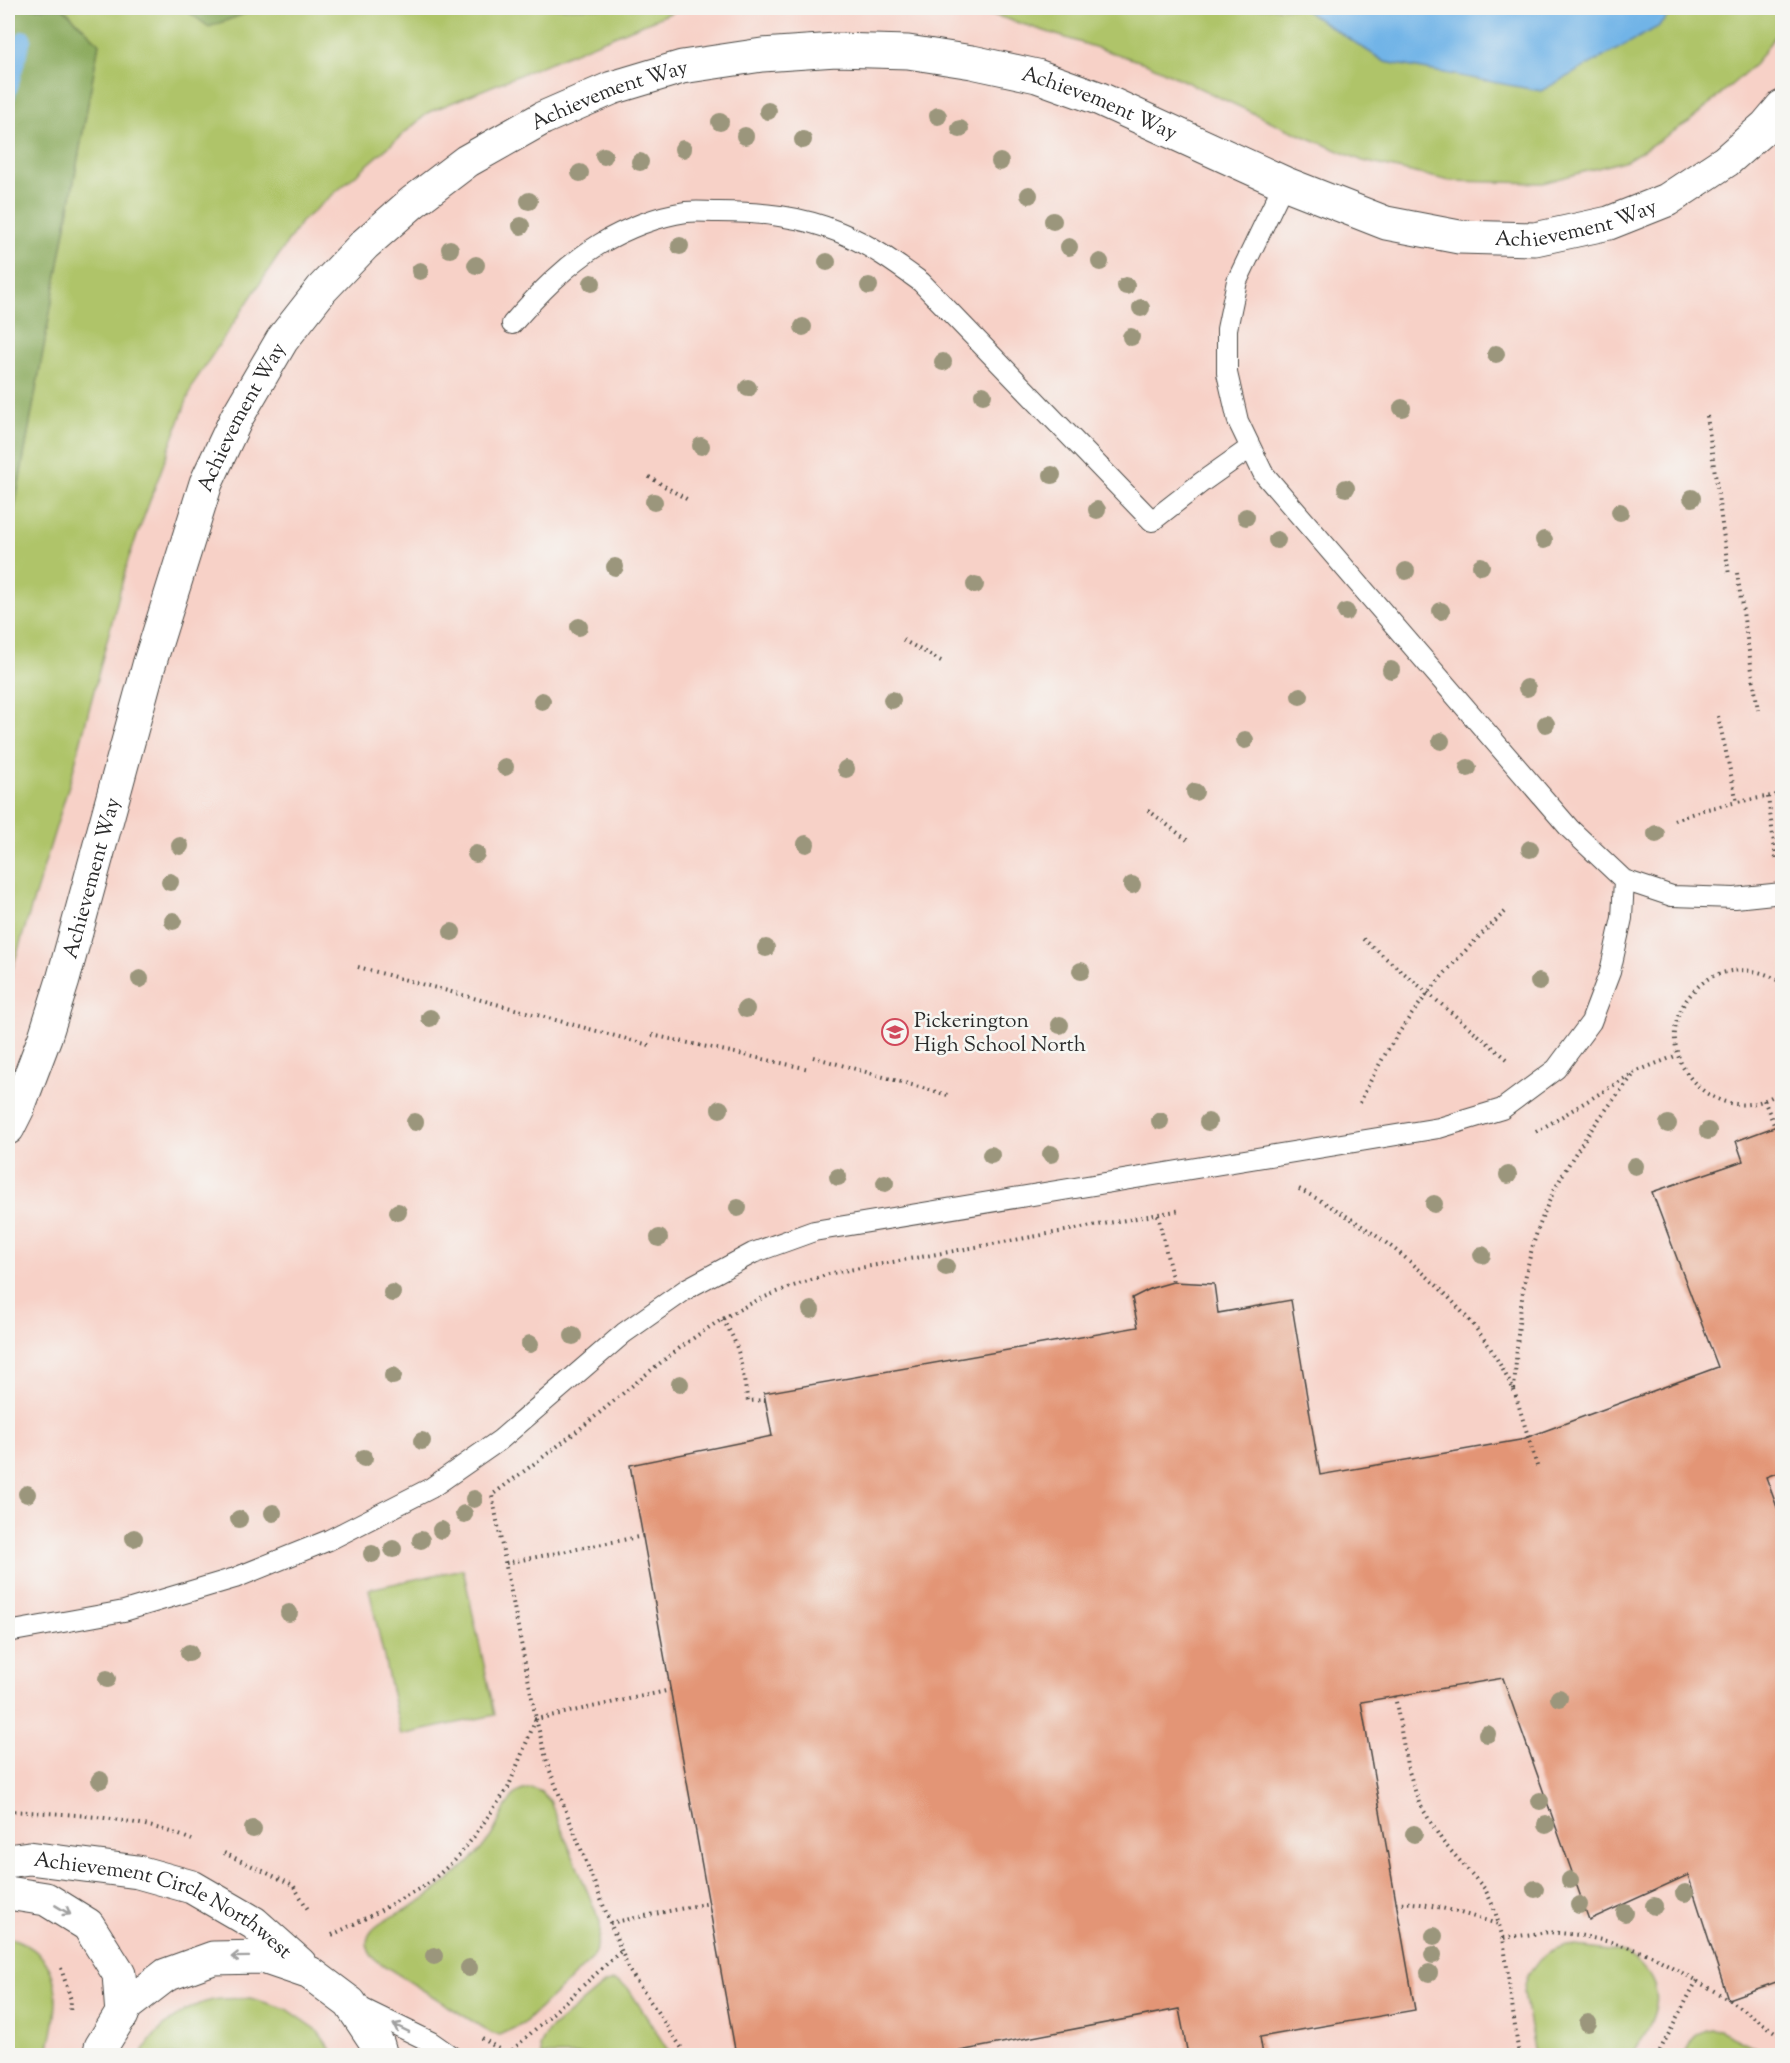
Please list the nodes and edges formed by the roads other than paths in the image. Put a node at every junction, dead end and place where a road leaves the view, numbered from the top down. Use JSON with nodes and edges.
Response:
{"nodes":[{"id":1,"x":1777,"y":125,"type":"edge"},
{"id":2,"x":1284,"y":183,"type":"junction"},
{"id":3,"x":512,"y":324,"type":"dead end"},
{"id":4,"x":1251,"y":448,"type":"junction"},
{"id":5,"x":1624,"y":880,"type":"junction"},
{"id":6,"x":1782,"y":893,"type":"edge"},
{"id":7,"x":8,"y":1128,"type":"edge"},
{"id":8,"x":8,"y":1632,"type":"edge"},
{"id":9,"x":8,"y":1861,"type":"edge"},
{"id":10,"x":8,"y":1893,"type":"edge"},
{"id":11,"x":310,"y":1973,"type":"junction"},
{"id":12,"x":350,"y":2002,"type":"junction"},
{"id":13,"x":122,"y":2014,"type":"junction"},
{"id":14,"x":99,"y":2055,"type":"edge"},
{"id":15,"x":381,"y":2055,"type":"edge"},
{"id":16,"x":451,"y":2055,"type":"edge"}],
"edges":[{"from":1,"to":2,"type":"street","name":"Achievement Way"},
{"from":2,"to":4,"type":"lane"},
{"from":2,"to":7,"type":"street","name":"Achievement Way"},
{"from":3,"to":4,"type":"lane"},
{"from":4,"to":5,"type":"lane"},
{"from":5,"to":6,"type":"lane"},
{"from":5,"to":8,"type":"lane"},
{"from":9,"to":11,"type":"street","name":"Achievement Circle Northwest"},
{"from":10,"to":13,"type":"street","name":"Achievement Circle Northwest","one_way":true},
{"from":11,"to":12,"type":"street","name":"Achievement Circle Northwest"},
{"from":11,"to":13,"type":"street","name":"Achievement Circle Northwest","one_way":true},
{"from":12,"to":15,"type":"street","name":"Achievement Circle Northwest"},
{"from":16,"to":12,"type":"lane","one_way":true},
{"from":13,"to":14,"type":"street","name":"Achievement Circle Northwest"}]}
